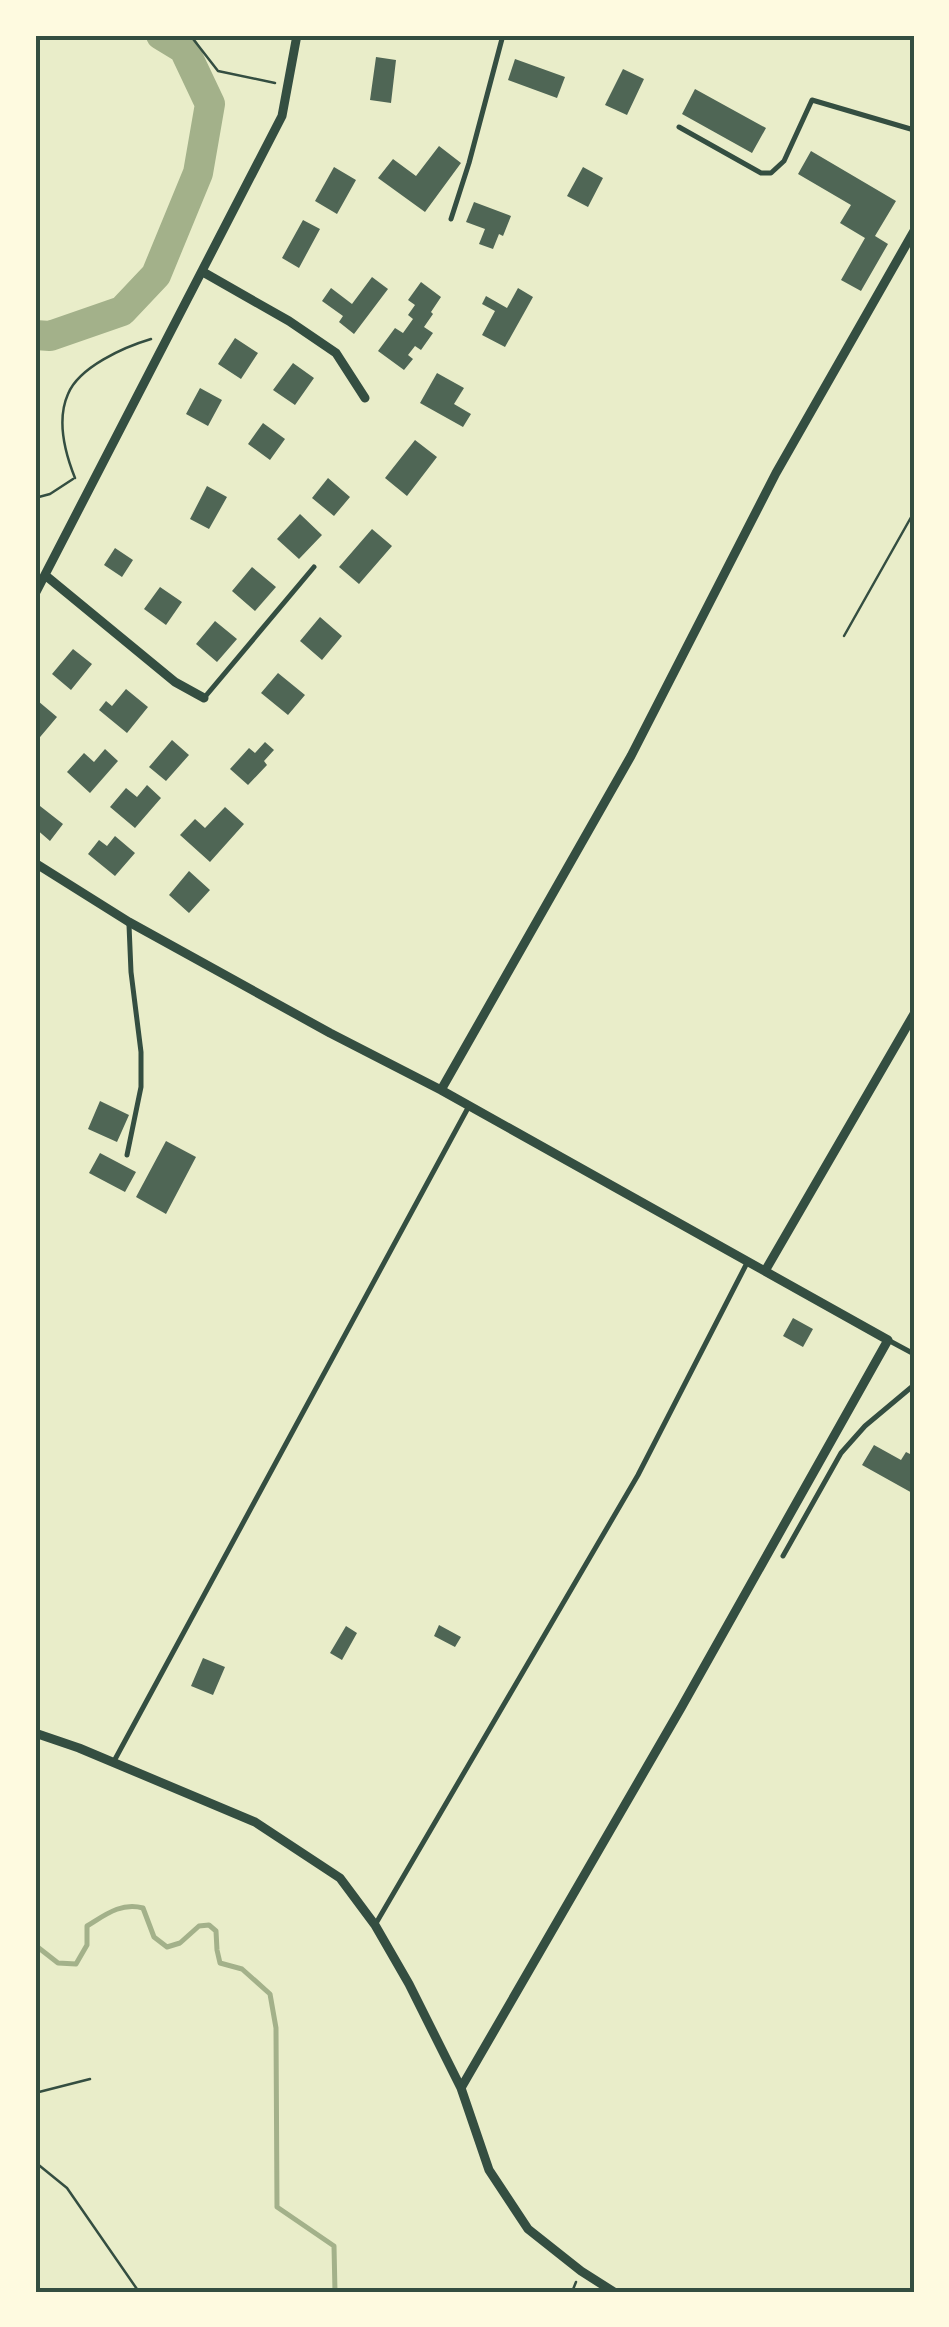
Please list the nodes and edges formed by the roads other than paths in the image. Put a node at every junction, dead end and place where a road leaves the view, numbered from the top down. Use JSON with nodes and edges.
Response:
{"nodes":[{"id":1,"x":298,"y":35,"type":"edge"},
{"id":2,"x":502,"y":35,"type":"edge"},
{"id":3,"x":679,"y":127,"type":"dead end"},
{"id":4,"x":914,"y":130,"type":"edge"},
{"id":5,"x":451,"y":219,"type":"dead end"},
{"id":6,"x":914,"y":231,"type":"edge"},
{"id":7,"x":203,"y":272,"type":"junction"},
{"id":8,"x":365,"y":398,"type":"dead end"},
{"id":9,"x":314,"y":567,"type":"dead end"},
{"id":10,"x":44,"y":575,"type":"junction"},
{"id":11,"x":35,"y":594,"type":"edge"},
{"id":12,"x":204,"y":698,"type":"joint"},
{"id":13,"x":35,"y":863,"type":"edge"},
{"id":14,"x":129,"y":922,"type":"junction"},
{"id":15,"x":914,"y":1014,"type":"edge"},
{"id":16,"x":442,"y":1090,"type":"junction"},
{"id":17,"x":469,"y":1105,"type":"junction"},
{"id":18,"x":127,"y":1155,"type":"dead end"},
{"id":19,"x":748,"y":1262,"type":"junction"},
{"id":20,"x":765,"y":1271,"type":"junction"},
{"id":21,"x":888,"y":1340,"type":"junction"},
{"id":22,"x":914,"y":1354,"type":"edge"},
{"id":23,"x":914,"y":1385,"type":"edge"},
{"id":24,"x":783,"y":1556,"type":"dead end"},
{"id":25,"x":35,"y":1733,"type":"edge"},
{"id":26,"x":114,"y":1763,"type":"junction"},
{"id":27,"x":375,"y":1925,"type":"junction"},
{"id":28,"x":461,"y":2088,"type":"junction"},
{"id":29,"x":614,"y":2292,"type":"edge"}],
"edges":[{"from":1,"to":7,"type":"street"},
{"from":2,"to":5,"type":"lane"},
{"from":3,"to":4,"type":"lane"},
{"from":6,"to":16,"type":"street"},
{"from":7,"to":8,"type":"street"},
{"from":7,"to":10,"type":"street"},
{"from":9,"to":12,"type":"lane"},
{"from":10,"to":11,"type":"street"},
{"from":10,"to":12,"type":"street"},
{"from":13,"to":14,"type":"street"},
{"from":14,"to":16,"type":"street"},
{"from":14,"to":18,"type":"lane"},
{"from":15,"to":20,"type":"street"},
{"from":16,"to":17,"type":"street"},
{"from":17,"to":19,"type":"street"},
{"from":17,"to":26,"type":"lane"},
{"from":19,"to":20,"type":"street"},
{"from":19,"to":27,"type":"lane"},
{"from":20,"to":21,"type":"street"},
{"from":21,"to":22,"type":"lane"},
{"from":21,"to":28,"type":"street"},
{"from":23,"to":24,"type":"lane"},
{"from":25,"to":26,"type":"street"},
{"from":26,"to":27,"type":"street"},
{"from":27,"to":28,"type":"street"},
{"from":28,"to":29,"type":"street"}]}
